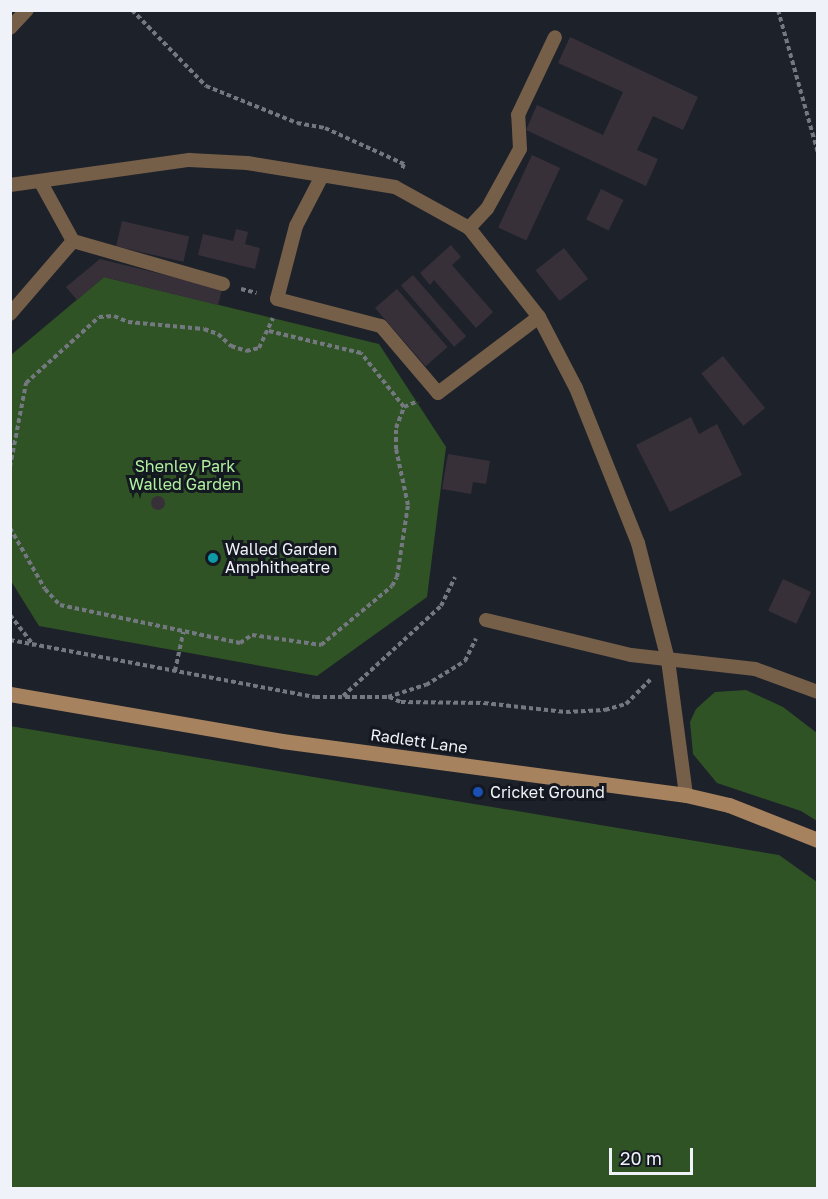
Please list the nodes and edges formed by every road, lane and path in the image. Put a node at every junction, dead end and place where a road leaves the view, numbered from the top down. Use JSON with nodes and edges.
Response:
{"nodes":[{"id":1,"x":27,"y":10,"type":"edge"},
{"id":2,"x":132,"y":10,"type":"edge"},
{"id":3,"x":778,"y":10,"type":"edge"},
{"id":4,"x":10,"y":28,"type":"edge"},
{"id":5,"x":555,"y":37,"type":"dead end"},
{"id":6,"x":818,"y":153,"type":"edge"},
{"id":7,"x":322,"y":176,"type":"junction"},
{"id":8,"x":40,"y":181,"type":"junction"},
{"id":9,"x":10,"y":185,"type":"edge"},
{"id":10,"x":395,"y":187,"type":"junction"},
{"id":11,"x":469,"y":228,"type":"junction"},
{"id":12,"x":73,"y":241,"type":"junction"},
{"id":13,"x":223,"y":284,"type":"joint"},
{"id":14,"x":277,"y":299,"type":"junction"},
{"id":15,"x":10,"y":314,"type":"edge"},
{"id":16,"x":539,"y":317,"type":"junction"},
{"id":17,"x":273,"y":318,"type":"dead end"},
{"id":18,"x":269,"y":330,"type":"junction"},
{"id":19,"x":12,"y":454,"type":"edge"},
{"id":20,"x":10,"y":467,"type":"edge"},
{"id":21,"x":10,"y":528,"type":"edge"},
{"id":22,"x":455,"y":576,"type":"dead end"},
{"id":23,"x":10,"y":615,"type":"edge"},
{"id":24,"x":486,"y":620,"type":"joint"},
{"id":25,"x":183,"y":632,"type":"junction"},
{"id":26,"x":10,"y":639,"type":"edge"},
{"id":27,"x":34,"y":646,"type":"junction"},
{"id":28,"x":668,"y":660,"type":"junction"},
{"id":29,"x":176,"y":671,"type":"junction"},
{"id":30,"x":818,"y":692,"type":"edge"},
{"id":31,"x":10,"y":694,"type":"edge"},
{"id":32,"x":342,"y":697,"type":"junction"},
{"id":33,"x":388,"y":697,"type":"junction"},
{"id":34,"x":686,"y":795,"type":"junction"},
{"id":35,"x":818,"y":840,"type":"edge"}],
"edges":[{"from":1,"to":4,"type":"lane"},
{"from":2,"to":10,"type":"path"},
{"from":3,"to":6,"type":"path"},
{"from":5,"to":11,"type":"lane"},
{"from":7,"to":8,"type":"lane"},
{"from":7,"to":10,"type":"lane"},
{"from":7,"to":14,"type":"lane"},
{"from":8,"to":9,"type":"lane"},
{"from":8,"to":12,"type":"lane"},
{"from":10,"to":11,"type":"lane"},
{"from":11,"to":16,"type":"lane"},
{"from":12,"to":13,"type":"lane"},
{"from":12,"to":15,"type":"lane"},
{"from":13,"to":14,"type":"path"},
{"from":14,"to":16,"type":"lane"},
{"from":16,"to":28,"type":"lane"},
{"from":17,"to":18,"type":"path"},
{"from":18,"to":19,"type":"path"},
{"from":18,"to":25,"type":"path"},
{"from":19,"to":20,"type":"path"},
{"from":21,"to":25,"type":"path"},
{"from":22,"to":32,"type":"path"},
{"from":23,"to":27,"type":"path"},
{"from":24,"to":28,"type":"lane"},
{"from":24,"to":33,"type":"path"},
{"from":25,"to":29,"type":"path"},
{"from":26,"to":27,"type":"path"},
{"from":27,"to":29,"type":"path"},
{"from":28,"to":30,"type":"lane"},
{"from":28,"to":33,"type":"path"},
{"from":28,"to":34,"type":"lane"},
{"from":29,"to":32,"type":"path"},
{"from":31,"to":34,"type":"street","name":"Radlett Lane"},
{"from":32,"to":33,"type":"path"},
{"from":34,"to":35,"type":"street","name":"Radlett Lane"}]}
